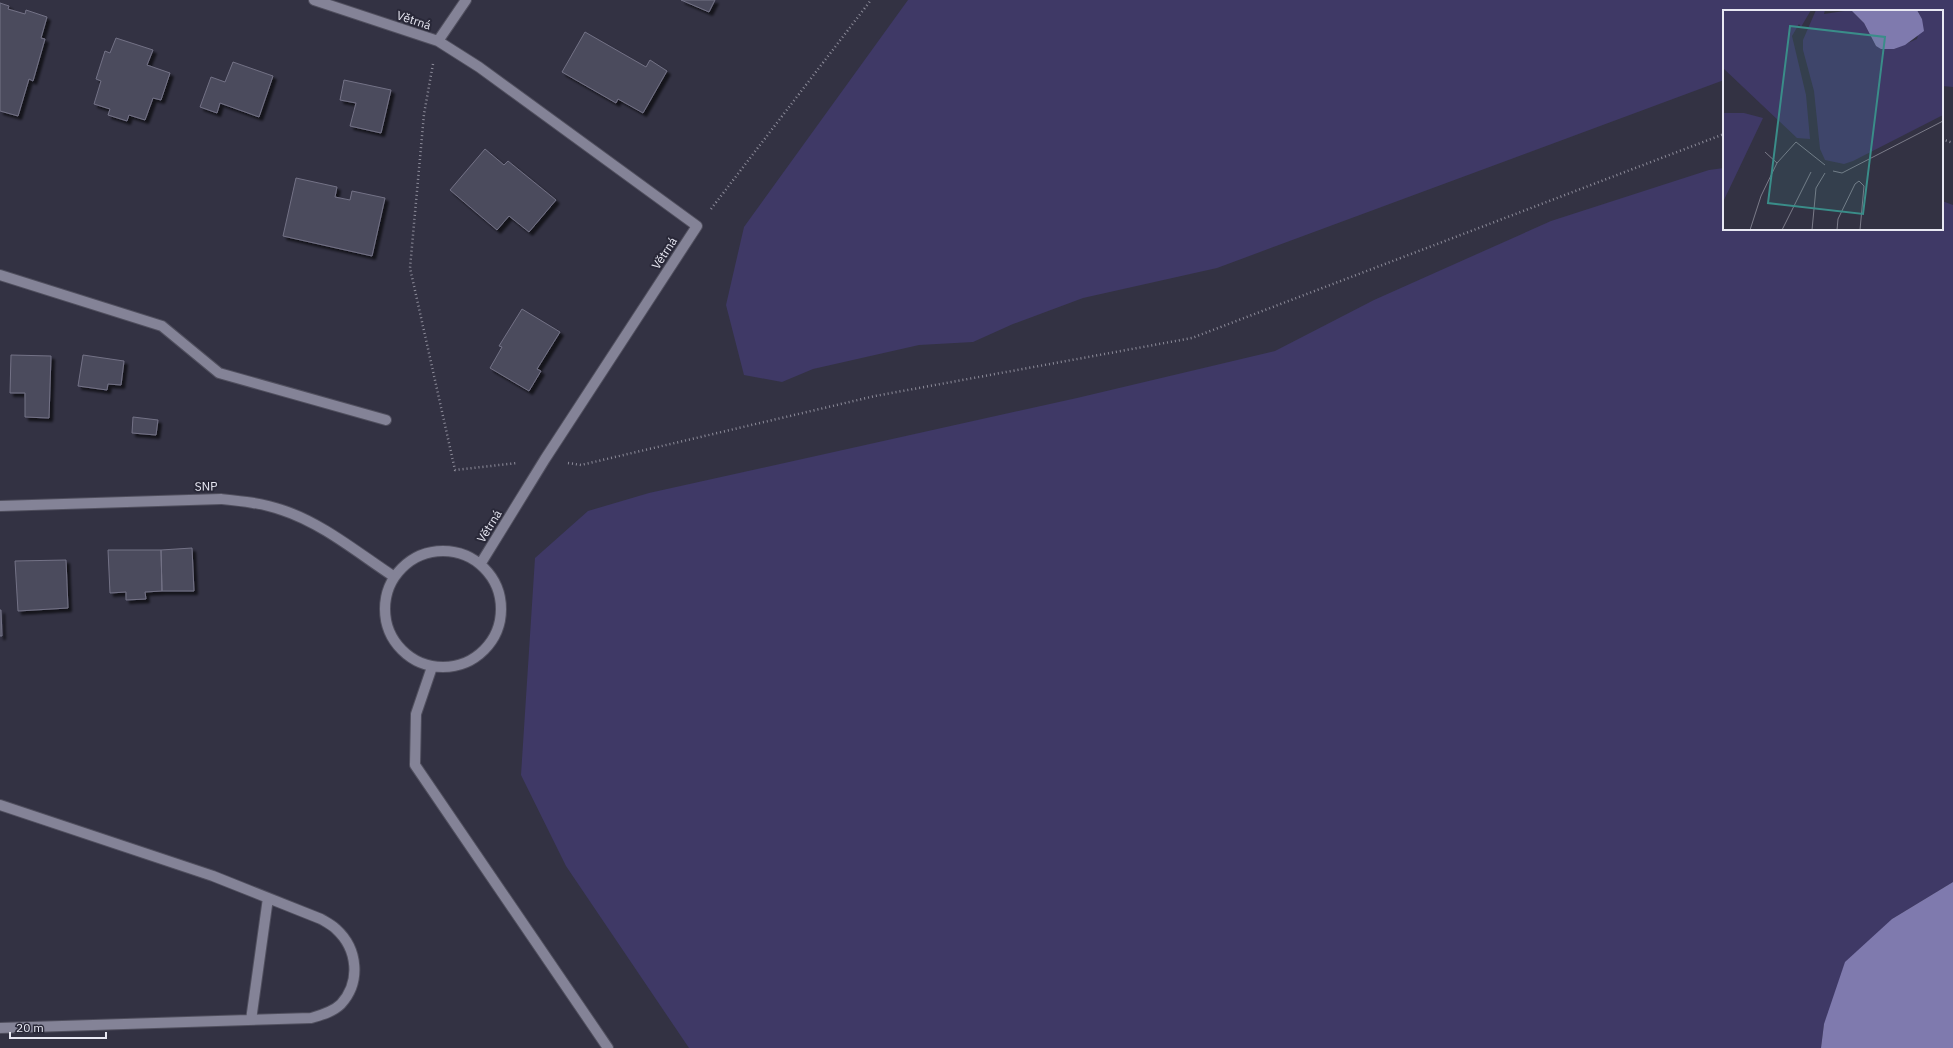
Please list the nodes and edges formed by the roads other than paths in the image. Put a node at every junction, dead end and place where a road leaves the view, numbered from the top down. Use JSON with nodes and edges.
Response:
{"nodes":[{"id":1,"x":314,"y":0,"type":"edge"},
{"id":2,"x":466,"y":0,"type":"edge"},
{"id":3,"x":438,"y":41,"type":"junction"},
{"id":4,"x":0,"y":275,"type":"edge"},
{"id":5,"x":386,"y":420,"type":"dead end"},
{"id":6,"x":0,"y":506,"type":"edge"},
{"id":7,"x":481,"y":563,"type":"junction"},
{"id":8,"x":393,"y":576,"type":"junction"},
{"id":9,"x":432,"y":667,"type":"junction"},
{"id":10,"x":0,"y":805,"type":"edge"},
{"id":11,"x":268,"y":898,"type":"junction"},
{"id":12,"x":251,"y":1020,"type":"junction"},
{"id":13,"x":0,"y":1028,"type":"edge"},
{"id":14,"x":608,"y":1048,"type":"edge"}],
"edges":[{"from":1,"to":3,"type":"street","name":"Větrná"},
{"from":2,"to":3,"type":"street","name":"Větrná"},
{"from":3,"to":7,"type":"street","name":"Větrná"},
{"from":4,"to":5,"type":"street"},
{"from":6,"to":8,"type":"street","name":"SNP"},
{"from":7,"to":8,"type":"street"},
{"from":7,"to":9,"type":"street"},
{"from":8,"to":9,"type":"street"},
{"from":9,"to":14,"type":"street"},
{"from":10,"to":11,"type":"street"},
{"from":11,"to":12,"type":"street"},
{"from":11,"to":12,"type":"street"},
{"from":12,"to":13,"type":"street"}]}
